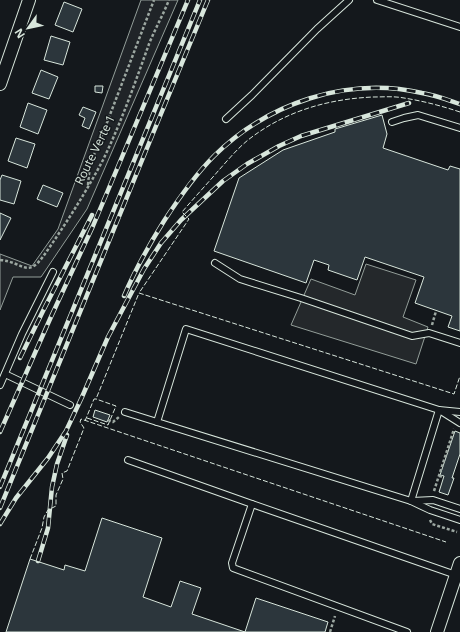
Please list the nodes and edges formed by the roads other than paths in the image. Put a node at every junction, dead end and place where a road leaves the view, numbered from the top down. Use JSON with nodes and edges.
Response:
{"nodes":[{"id":1,"x":29,"y":0,"type":"edge"},
{"id":2,"x":349,"y":0,"type":"edge"},
{"id":3,"x":377,"y":0,"type":"edge"},
{"id":4,"x":460,"y":27,"type":"edge"},
{"id":5,"x":0,"y":84,"type":"edge"},
{"id":6,"x":226,"y":119,"type":"dead end"},
{"id":7,"x":392,"y":122,"type":"dead end"},
{"id":8,"x":460,"y":128,"type":"edge"},
{"id":9,"x":215,"y":263,"type":"dead end"},
{"id":10,"x":53,"y":272,"type":"dead end"},
{"id":11,"x":460,"y":343,"type":"edge"},
{"id":12,"x":5,"y":374,"type":"junction"},
{"id":13,"x":0,"y":385,"type":"edge"},
{"id":14,"x":70,"y":405,"type":"dead end"},
{"id":15,"x":439,"y":410,"type":"junction"},
{"id":16,"x":125,"y":412,"type":"dead end"},
{"id":17,"x":460,"y":412,"type":"edge"},
{"id":18,"x":157,"y":422,"type":"junction"},
{"id":19,"x":457,"y":424,"type":"edge"},
{"id":20,"x":128,"y":460,"type":"dead end"},
{"id":21,"x":411,"y":501,"type":"junction"},
{"id":22,"x":252,"y":504,"type":"junction"},
{"id":23,"x":460,"y":509,"type":"edge"},
{"id":24,"x":460,"y":520,"type":"edge"},
{"id":25,"x":460,"y":563,"type":"edge"},
{"id":26,"x":456,"y":575,"type":"junction"},
{"id":27,"x":407,"y":632,"type":"edge"},
{"id":28,"x":436,"y":632,"type":"edge"}],
"edges":[{"from":1,"to":5,"type":"street"},
{"from":2,"to":6,"type":"lane"},
{"from":3,"to":4,"type":"lane"},
{"from":7,"to":8,"type":"lane"},
{"from":9,"to":11,"type":"lane"},
{"from":10,"to":12,"type":"lane"},
{"from":12,"to":13,"type":"lane"},
{"from":12,"to":14,"type":"lane"},
{"from":15,"to":17,"type":"lane"},
{"from":15,"to":18,"type":"lane"},
{"from":15,"to":19,"type":"lane"},
{"from":15,"to":21,"type":"lane"},
{"from":16,"to":18,"type":"lane"},
{"from":18,"to":21,"type":"lane"},
{"from":20,"to":22,"type":"lane"},
{"from":21,"to":23,"type":"lane"},
{"from":21,"to":24,"type":"lane"},
{"from":22,"to":26,"type":"lane"},
{"from":22,"to":27,"type":"lane"},
{"from":25,"to":26,"type":"street"},
{"from":26,"to":28,"type":"street"}]}
